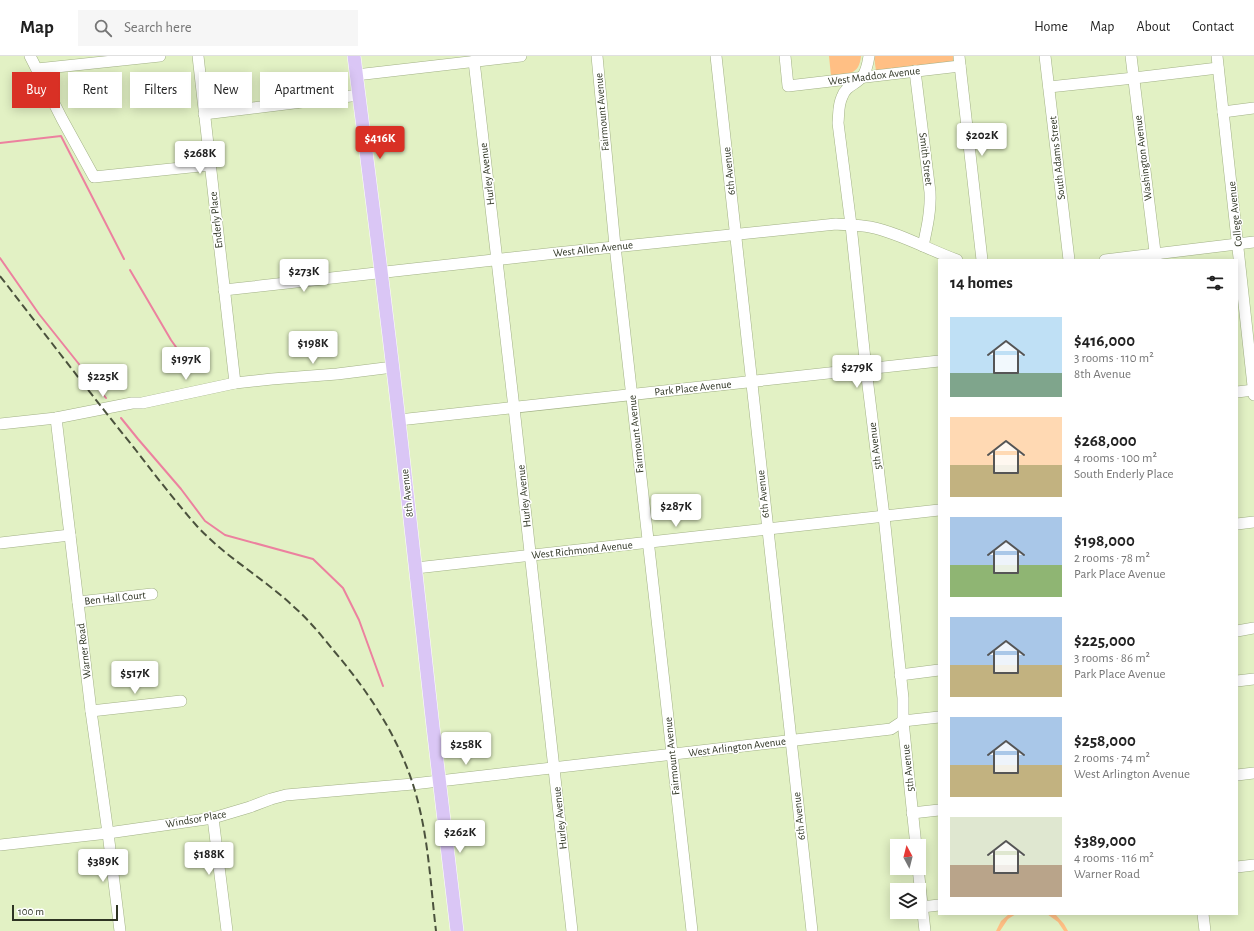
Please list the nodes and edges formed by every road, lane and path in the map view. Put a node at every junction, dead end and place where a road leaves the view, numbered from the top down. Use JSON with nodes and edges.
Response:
{"nodes":[{"id":1,"x":30,"y":56,"type":"edge"},
{"id":2,"x":160,"y":56,"type":"edge"},
{"id":3,"x":198,"y":56,"type":"edge"},
{"id":4,"x":354,"y":56,"type":"edge"},
{"id":5,"x":521,"y":56,"type":"edge"},
{"id":6,"x":597,"y":56,"type":"edge"},
{"id":7,"x":716,"y":56,"type":"edge"},
{"id":8,"x":785,"y":56,"type":"edge"},
{"id":9,"x":869,"y":56,"type":"edge"},
{"id":10,"x":1045,"y":56,"type":"edge"},
{"id":11,"x":1131,"y":56,"type":"edge"},
{"id":12,"x":1217,"y":56,"type":"edge"},
{"id":13,"x":76,"y":60,"type":"edge"},
{"id":14,"x":444,"y":60,"type":"edge"},
{"id":15,"x":474,"y":61,"type":"junction"},
{"id":16,"x":959,"y":61,"type":"edge"},
{"id":17,"x":1218,"y":68,"type":"junction"},
{"id":18,"x":37,"y":69,"type":"junction"},
{"id":19,"x":915,"y":71,"type":"junction"},
{"id":20,"x":356,"y":75,"type":"junction"},
{"id":21,"x":862,"y":77,"type":"junction"},
{"id":22,"x":1134,"y":78,"type":"junction"},
{"id":23,"x":1049,"y":87,"type":"junction"},
{"id":24,"x":359,"y":95,"type":"junction"},
{"id":25,"x":1254,"y":108,"type":"edge"},
{"id":26,"x":1223,"y":112,"type":"junction"},
{"id":27,"x":204,"y":114,"type":"junction"},
{"id":28,"x":210,"y":165,"type":"junction"},
{"id":29,"x":851,"y":225,"type":"junction"},
{"id":30,"x":735,"y":234,"type":"junction"},
{"id":31,"x":1254,"y":242,"type":"edge"},
{"id":32,"x":1238,"y":244,"type":"junction"},
{"id":33,"x":615,"y":246,"type":"junction"},
{"id":34,"x":923,"y":246,"type":"junction"},
{"id":35,"x":1155,"y":257,"type":"edge"},
{"id":36,"x":497,"y":259,"type":"junction"},
{"id":37,"x":954,"y":259,"type":"edge"},
{"id":38,"x":982,"y":259,"type":"edge"},
{"id":39,"x":1069,"y":259,"type":"edge"},
{"id":40,"x":1122,"y":259,"type":"edge"},
{"id":41,"x":382,"y":272,"type":"junction"},
{"id":42,"x":224,"y":290,"type":"junction"},
{"id":43,"x":938,"y":361,"type":"edge"},
{"id":44,"x":393,"y":367,"type":"junction"},
{"id":45,"x":866,"y":369,"type":"junction"},
{"id":46,"x":751,"y":382,"type":"junction"},
{"id":47,"x":235,"y":383,"type":"junction"},
{"id":48,"x":1238,"y":392,"type":"edge"},
{"id":49,"x":1254,"y":392,"type":"edge"},
{"id":50,"x":632,"y":395,"type":"junction"},
{"id":51,"x":514,"y":408,"type":"junction"},
{"id":52,"x":61,"y":417,"type":"junction"},
{"id":53,"x":399,"y":420,"type":"junction"},
{"id":54,"x":0,"y":424,"type":"edge"},
{"id":55,"x":938,"y":510,"type":"edge"},
{"id":56,"x":884,"y":516,"type":"junction"},
{"id":57,"x":1254,"y":522,"type":"edge"},
{"id":58,"x":1238,"y":524,"type":"edge"},
{"id":59,"x":767,"y":529,"type":"junction"},
{"id":60,"x":70,"y":535,"type":"junction"},
{"id":61,"x":648,"y":542,"type":"junction"},
{"id":62,"x":0,"y":543,"type":"edge"},
{"id":63,"x":531,"y":555,"type":"junction"},
{"id":64,"x":416,"y":568,"type":"junction"},
{"id":65,"x":152,"y":594,"type":"dead end"},
{"id":66,"x":78,"y":602,"type":"junction"},
{"id":67,"x":1254,"y":628,"type":"edge"},
{"id":68,"x":1238,"y":631,"type":"edge"},
{"id":69,"x":938,"y":670,"type":"edge"},
{"id":70,"x":900,"y":675,"type":"junction"},
{"id":71,"x":1254,"y":679,"type":"edge"},
{"id":72,"x":1238,"y":681,"type":"edge"},
{"id":73,"x":181,"y":702,"type":"dead end"},
{"id":74,"x":91,"y":711,"type":"junction"},
{"id":75,"x":938,"y":717,"type":"edge"},
{"id":76,"x":903,"y":721,"type":"junction"},
{"id":77,"x":791,"y":740,"type":"junction"},
{"id":78,"x":671,"y":754,"type":"junction"},
{"id":79,"x":554,"y":768,"type":"junction"},
{"id":80,"x":1254,"y":773,"type":"edge"},
{"id":81,"x":1238,"y":775,"type":"edge"},
{"id":82,"x":438,"y":781,"type":"junction"},
{"id":83,"x":413,"y":784,"type":"joint"},
{"id":84,"x":938,"y":810,"type":"edge"},
{"id":85,"x":912,"y":813,"type":"junction"},
{"id":86,"x":213,"y":818,"type":"junction"},
{"id":87,"x":108,"y":832,"type":"junction"},
{"id":88,"x":915,"y":839,"type":"edge"},
{"id":89,"x":0,"y":845,"type":"edge"},
{"id":90,"x":1254,"y":865,"type":"edge"},
{"id":91,"x":1238,"y":867,"type":"edge"},
{"id":92,"x":938,"y":905,"type":"edge"},
{"id":93,"x":926,"y":907,"type":"edge"},
{"id":94,"x":1203,"y":915,"type":"edge"},
{"id":95,"x":924,"y":919,"type":"edge"},
{"id":96,"x":120,"y":931,"type":"edge"},
{"id":97,"x":227,"y":931,"type":"edge"},
{"id":98,"x":457,"y":931,"type":"edge"},
{"id":99,"x":572,"y":931,"type":"edge"},
{"id":100,"x":692,"y":931,"type":"edge"},
{"id":101,"x":812,"y":931,"type":"edge"},
{"id":102,"x":925,"y":931,"type":"edge"},
{"id":103,"x":1205,"y":931,"type":"edge"}],
"edges":[{"from":1,"to":18,"type":"street"},
{"from":2,"to":13,"type":"street"},
{"from":3,"to":27,"type":"street","name":"Enderly Place"},
{"from":4,"to":20,"type":"main road","name":"8th Avenue"},
{"from":5,"to":15,"type":"street"},
{"from":6,"to":33,"type":"street","name":"Fairmount Avenue"},
{"from":7,"to":30,"type":"street","name":"6th Avenue"},
{"from":8,"to":21,"type":"street","name":"West Maddox Avenue"},
{"from":9,"to":21,"type":"street"},
{"from":10,"to":23,"type":"street","name":"South Adams Street"},
{"from":11,"to":22,"type":"street","name":"Washington Avenue"},
{"from":12,"to":17,"type":"street","name":"College Avenue"},
{"from":13,"to":18,"type":"street"},
{"from":14,"to":15,"type":"street"},
{"from":14,"to":20,"type":"street"},
{"from":15,"to":36,"type":"street","name":"Hurley Avenue"},
{"from":16,"to":19,"type":"street","name":"West Maddox Avenue"},
{"from":16,"to":38,"type":"street"},
{"from":17,"to":22,"type":"street"},
{"from":17,"to":26,"type":"street","name":"College Avenue"},
{"from":18,"to":28,"type":"street"},
{"from":19,"to":21,"type":"street","name":"West Maddox Avenue"},
{"from":19,"to":34,"type":"street","name":"Smith Street"},
{"from":20,"to":24,"type":"main road","name":"8th Avenue"},
{"from":21,"to":29,"type":"street","name":"5th Avenue"},
{"from":22,"to":23,"type":"street"},
{"from":22,"to":35,"type":"street","name":"Washington Avenue"},
{"from":23,"to":39,"type":"street","name":"South Adams Street"},
{"from":24,"to":27,"type":"street"},
{"from":24,"to":41,"type":"main road","name":"8th Avenue"},
{"from":25,"to":26,"type":"street"},
{"from":26,"to":32,"type":"street","name":"College Avenue"},
{"from":27,"to":28,"type":"street","name":"Enderly Place"},
{"from":28,"to":42,"type":"street","name":"Enderly Place"},
{"from":29,"to":30,"type":"street","name":"West Allen Avenue"},
{"from":29,"to":34,"type":"street","name":"West Allen Avenue"},
{"from":29,"to":45,"type":"street","name":"5th Avenue"},
{"from":30,"to":33,"type":"street","name":"West Allen Avenue"},
{"from":30,"to":46,"type":"street","name":"6th Avenue"},
{"from":31,"to":32,"type":"street"},
{"from":32,"to":35,"type":"street"},
{"from":32,"to":49,"type":"street","name":"College Avenue"},
{"from":33,"to":36,"type":"street","name":"West Allen Avenue"},
{"from":33,"to":50,"type":"street","name":"Fairmount Avenue"},
{"from":34,"to":37,"type":"street","name":"West Allen Avenue"},
{"from":35,"to":40,"type":"street"},
{"from":36,"to":41,"type":"street","name":"West Allen Avenue"},
{"from":36,"to":51,"type":"street","name":"Hurley Avenue"},
{"from":41,"to":42,"type":"street","name":"West Allen Avenue"},
{"from":41,"to":44,"type":"main road","name":"8th Avenue"},
{"from":42,"to":47,"type":"street","name":"Enderly Place"},
{"from":43,"to":45,"type":"street","name":"Park Place Avenue"},
{"from":44,"to":47,"type":"street"},
{"from":44,"to":53,"type":"main road","name":"8th Avenue"},
{"from":45,"to":46,"type":"street","name":"Park Place Avenue"},
{"from":45,"to":56,"type":"street","name":"5th Avenue"},
{"from":46,"to":50,"type":"street","name":"Park Place Avenue"},
{"from":46,"to":59,"type":"street","name":"6th Avenue"},
{"from":47,"to":52,"type":"street"},
{"from":48,"to":49,"type":"street"},
{"from":50,"to":51,"type":"street","name":"Park Place Avenue"},
{"from":50,"to":61,"type":"street","name":"Fairmount Avenue"},
{"from":51,"to":53,"type":"street","name":"Park Place Avenue"},
{"from":51,"to":63,"type":"street","name":"Hurley Avenue"},
{"from":52,"to":54,"type":"street"},
{"from":52,"to":60,"type":"street","name":"Warner Road"},
{"from":53,"to":64,"type":"main road","name":"8th Avenue"},
{"from":55,"to":56,"type":"street","name":"West Richmond Avenue"},
{"from":56,"to":59,"type":"street","name":"West Richmond Avenue"},
{"from":56,"to":70,"type":"street","name":"5th Avenue"},
{"from":57,"to":58,"type":"street"},
{"from":59,"to":61,"type":"street","name":"West Richmond Avenue"},
{"from":59,"to":77,"type":"street","name":"6th Avenue"},
{"from":60,"to":62,"type":"street"},
{"from":60,"to":66,"type":"street","name":"Warner Road"},
{"from":61,"to":63,"type":"street","name":"West Richmond Avenue"},
{"from":61,"to":78,"type":"street","name":"Fairmount Avenue"},
{"from":63,"to":64,"type":"street","name":"West Richmond Avenue"},
{"from":63,"to":79,"type":"street","name":"Hurley Avenue"},
{"from":64,"to":82,"type":"main road","name":"8th Avenue"},
{"from":65,"to":66,"type":"street","name":"Ben Hall Court"},
{"from":66,"to":74,"type":"street","name":"Warner Road"},
{"from":67,"to":68,"type":"street"},
{"from":69,"to":70,"type":"street"},
{"from":70,"to":76,"type":"street","name":"5th Avenue"},
{"from":71,"to":72,"type":"street"},
{"from":73,"to":74,"type":"street"},
{"from":74,"to":87,"type":"street","name":"Warner Road"},
{"from":75,"to":76,"type":"street","name":"West Arlington Avenue"},
{"from":76,"to":77,"type":"street","name":"West Arlington Avenue"},
{"from":76,"to":85,"type":"street","name":"5th Avenue"},
{"from":77,"to":78,"type":"street","name":"West Arlington Avenue"},
{"from":77,"to":101,"type":"street","name":"6th Avenue"},
{"from":78,"to":79,"type":"street","name":"West Arlington Avenue"},
{"from":78,"to":100,"type":"street","name":"Fairmount Avenue"},
{"from":79,"to":82,"type":"street","name":"West Arlington Avenue"},
{"from":79,"to":99,"type":"street","name":"Hurley Avenue"},
{"from":80,"to":81,"type":"street"},
{"from":82,"to":83,"type":"street","name":"West Arlington Avenue"},
{"from":82,"to":98,"type":"main road","name":"8th Avenue"},
{"from":83,"to":86,"type":"street","name":"Windsor Place"},
{"from":84,"to":85,"type":"street"},
{"from":85,"to":88,"type":"street","name":"5th Avenue"},
{"from":86,"to":87,"type":"street","name":"Windsor Place"},
{"from":86,"to":97,"type":"street"},
{"from":87,"to":89,"type":"street","name":"Windsor Place"},
{"from":87,"to":96,"type":"street","name":"Warner Road"},
{"from":90,"to":91,"type":"street"},
{"from":92,"to":93,"type":"street"},
{"from":94,"to":103,"type":"street"},
{"from":95,"to":102,"type":"street"}]}
